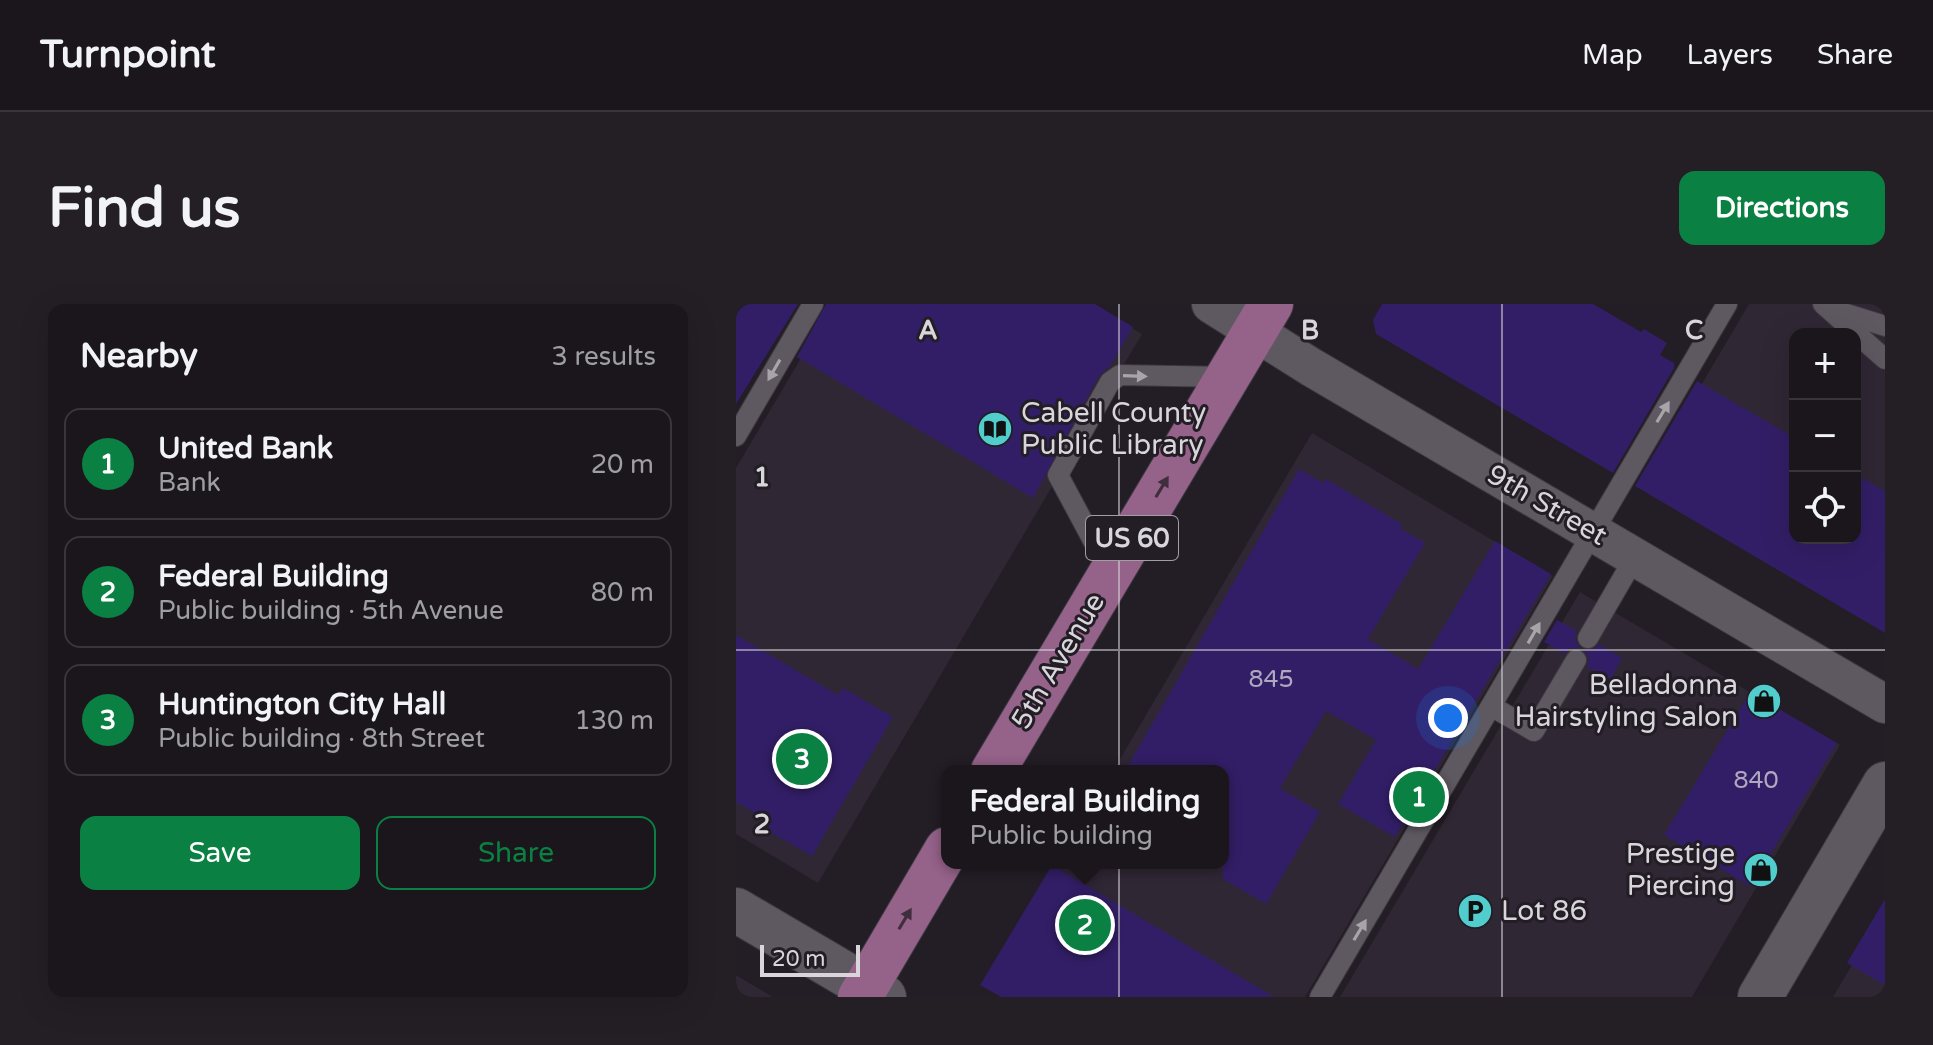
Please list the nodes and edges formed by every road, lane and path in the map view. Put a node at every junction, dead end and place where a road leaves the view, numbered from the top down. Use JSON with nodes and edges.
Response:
{"nodes":[{"id":1,"x":813,"y":304,"type":"edge"},
{"id":2,"x":1211,"y":304,"type":"edge"},
{"id":3,"x":1727,"y":304,"type":"edge"},
{"id":4,"x":1828,"y":307,"type":"edge"},
{"id":5,"x":1263,"y":318,"type":"edge"},
{"id":6,"x":1885,"y":326,"type":"edge"},
{"id":7,"x":1885,"y":359,"type":"edge"},
{"id":8,"x":1227,"y":377,"type":"junction"},
{"id":9,"x":736,"y":436,"type":"edge"},
{"id":10,"x":1592,"y":532,"type":"junction"},
{"id":11,"x":1635,"y":557,"type":"junction"},
{"id":12,"x":1111,"y":574,"type":"junction"},
{"id":13,"x":1588,"y":638,"type":"dead end"},
{"id":14,"x":1576,"y":660,"type":"dead end"},
{"id":15,"x":1885,"y":704,"type":"edge"},
{"id":16,"x":1491,"y":706,"type":"junction"},
{"id":17,"x":997,"y":765,"type":"edge"},
{"id":18,"x":1885,"y":784,"type":"edge"},
{"id":19,"x":941,"y":860,"type":"edge"},
{"id":20,"x":736,"y":910,"type":"edge"},
{"id":21,"x":870,"y":994,"type":"edge"},
{"id":22,"x":1320,"y":997,"type":"edge"},
{"id":23,"x":1760,"y":997,"type":"edge"}],
"edges":[{"from":1,"to":9,"type":"lane","one_way":true},
{"from":2,"to":5,"type":"street","name":"9th Street"},
{"from":10,"to":3,"type":"lane","one_way":true},
{"from":4,"to":6,"type":"lane"},
{"from":4,"to":7,"type":"lane"},
{"from":5,"to":8,"type":"main road","name":"5th Avenue","number":"US 60"},
{"from":5,"to":10,"type":"street","name":"9th Street"},
{"from":12,"to":8,"type":"main road","name":"5th Avenue","number":"US 60","one_way":true},
{"from":12,"to":8,"type":"lane","one_way":true},
{"from":10,"to":11,"type":"street","name":"9th Street"},
{"from":16,"to":10,"type":"lane","one_way":true},
{"from":11,"to":13,"type":"lane"},
{"from":11,"to":15,"type":"street","name":"9th Street"},
{"from":12,"to":17,"type":"main road","name":"5th Avenue","number":"US 60"},
{"from":14,"to":16,"type":"lane"},
{"from":22,"to":16,"type":"lane","one_way":true},
{"from":18,"to":23,"type":"street"},
{"from":21,"to":19,"type":"main road","one_way":true},
{"from":20,"to":21,"type":"street"}]}
